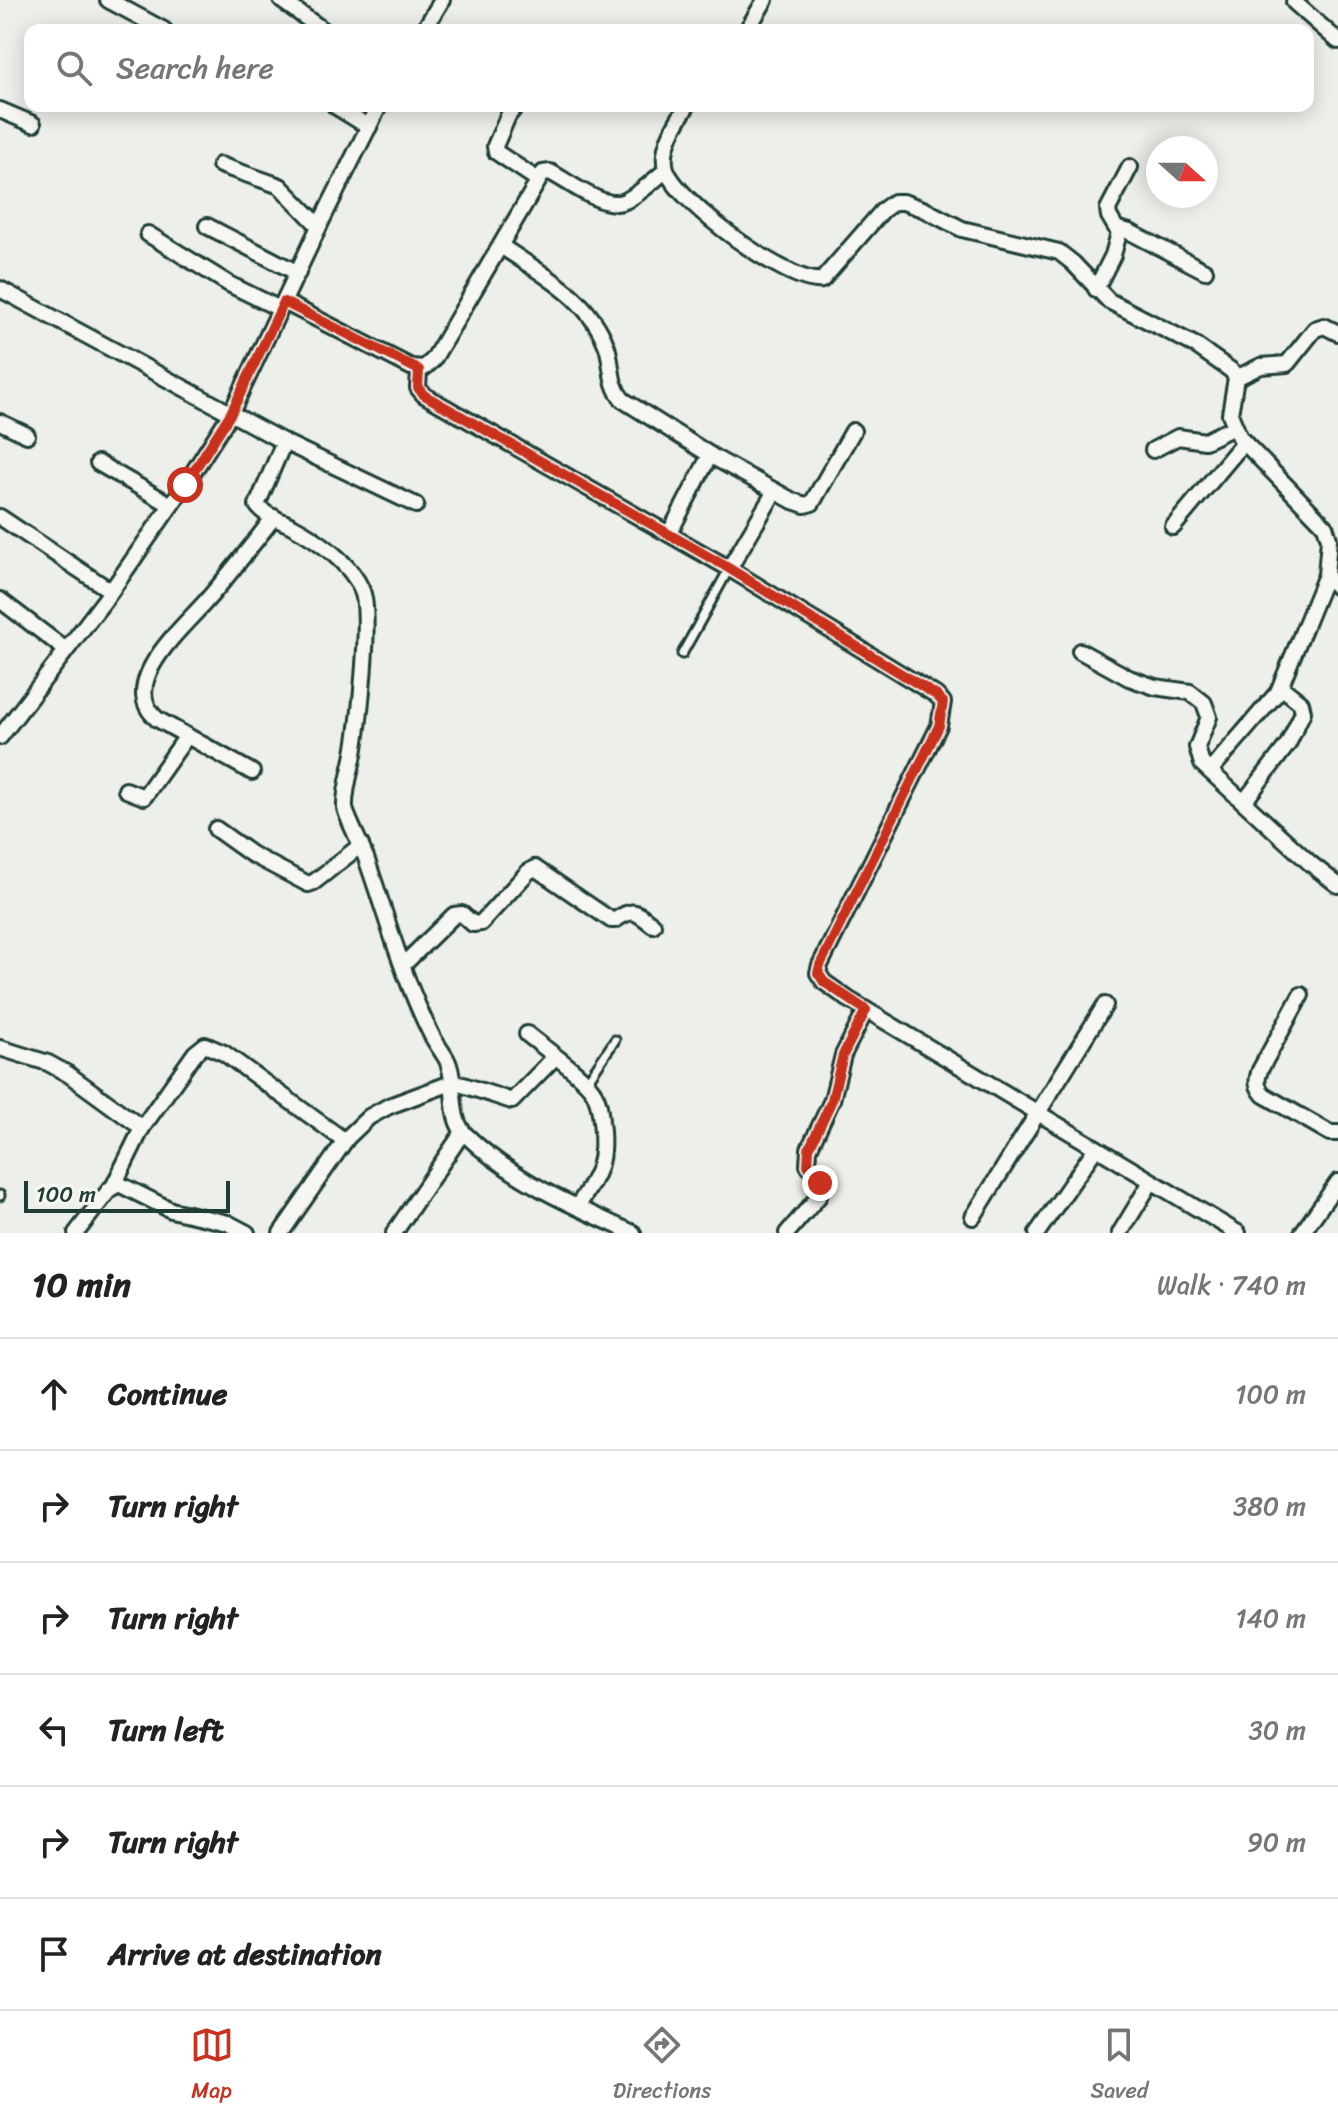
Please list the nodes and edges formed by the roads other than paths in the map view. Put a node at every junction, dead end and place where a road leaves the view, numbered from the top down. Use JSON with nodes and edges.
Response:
{"nodes":[{"id":1,"x":108,"y":0,"type":"edge"},
{"id":2,"x":281,"y":0,"type":"edge"},
{"id":3,"x":442,"y":0,"type":"edge"},
{"id":4,"x":765,"y":0,"type":"edge"},
{"id":5,"x":1294,"y":2,"type":"edge"},
{"id":6,"x":153,"y":24,"type":"edge"},
{"id":7,"x":315,"y":24,"type":"edge"},
{"id":8,"x":428,"y":24,"type":"edge"},
{"id":9,"x":751,"y":24,"type":"edge"},
{"id":10,"x":1338,"y":41,"type":"edge"},
{"id":11,"x":0,"y":110,"type":"edge"},
{"id":12,"x":345,"y":112,"type":"edge"},
{"id":13,"x":376,"y":112,"type":"edge"},
{"id":14,"x":511,"y":112,"type":"edge"},
{"id":15,"x":684,"y":112,"type":"edge"},
{"id":16,"x":33,"y":124,"type":"dead end"},
{"id":17,"x":369,"y":127,"type":"junction"},
{"id":18,"x":220,"y":165,"type":"dead end"},
{"id":19,"x":1130,"y":167,"type":"dead end"},
{"id":20,"x":666,"y":170,"type":"junction"},
{"id":21,"x":538,"y":180,"type":"junction"},
{"id":22,"x":207,"y":226,"type":"dead end"},
{"id":23,"x":319,"y":226,"type":"junction"},
{"id":24,"x":1118,"y":229,"type":"junction"},
{"id":25,"x":148,"y":234,"type":"dead end"},
{"id":26,"x":501,"y":246,"type":"junction"},
{"id":27,"x":1205,"y":271,"type":"dead end"},
{"id":28,"x":298,"y":273,"type":"junction"},
{"id":29,"x":0,"y":289,"type":"edge"},
{"id":30,"x":1096,"y":289,"type":"junction"},
{"id":31,"x":282,"y":306,"type":"junction"},
{"id":32,"x":1338,"y":333,"type":"edge"},
{"id":33,"x":419,"y":370,"type":"junction"},
{"id":34,"x":1236,"y":378,"type":"junction"},
{"id":35,"x":231,"y":413,"type":"junction"},
{"id":36,"x":0,"y":422,"type":"edge"},
{"id":37,"x":1234,"y":427,"type":"junction"},
{"id":38,"x":853,"y":431,"type":"dead end"},
{"id":39,"x":27,"y":435,"type":"dead end"},
{"id":40,"x":284,"y":442,"type":"junction"},
{"id":41,"x":1244,"y":442,"type":"junction"},
{"id":42,"x":1153,"y":450,"type":"dead end"},
{"id":43,"x":710,"y":455,"type":"junction"},
{"id":44,"x":98,"y":463,"type":"dead end"},
{"id":45,"x":775,"y":491,"type":"junction"},
{"id":46,"x":171,"y":505,"type":"junction"},
{"id":47,"x":416,"y":505,"type":"dead end"},
{"id":48,"x":0,"y":517,"type":"edge"},
{"id":49,"x":274,"y":517,"type":"junction"},
{"id":50,"x":1173,"y":527,"type":"dead end"},
{"id":51,"x":669,"y":534,"type":"junction"},
{"id":52,"x":729,"y":569,"type":"junction"},
{"id":53,"x":1326,"y":575,"type":"junction"},
{"id":54,"x":1338,"y":588,"type":"edge"},
{"id":55,"x":111,"y":591,"type":"junction"},
{"id":56,"x":0,"y":600,"type":"edge"},
{"id":57,"x":66,"y":650,"type":"junction"},
{"id":58,"x":1080,"y":651,"type":"dead end"},
{"id":59,"x":682,"y":654,"type":"dead end"},
{"id":60,"x":1281,"y":687,"type":"junction"},
{"id":61,"x":187,"y":736,"type":"junction"},
{"id":62,"x":0,"y":737,"type":"edge"},
{"id":63,"x":1210,"y":771,"type":"junction"},
{"id":64,"x":252,"y":772,"type":"dead end"},
{"id":65,"x":126,"y":790,"type":"dead end"},
{"id":66,"x":1244,"y":802,"type":"junction"},
{"id":67,"x":216,"y":829,"type":"dead end"},
{"id":68,"x":361,"y":845,"type":"junction"},
{"id":69,"x":1338,"y":885,"type":"edge"},
{"id":70,"x":653,"y":925,"type":"dead end"},
{"id":71,"x":403,"y":965,"type":"junction"},
{"id":72,"x":1301,"y":995,"type":"dead end"},
{"id":73,"x":1105,"y":1005,"type":"dead end"},
{"id":74,"x":866,"y":1010,"type":"junction"},
{"id":75,"x":527,"y":1034,"type":"dead end"},
{"id":76,"x":615,"y":1040,"type":"dead end"},
{"id":77,"x":2,"y":1052,"type":"edge"},
{"id":78,"x":555,"y":1057,"type":"junction"},
{"id":79,"x":454,"y":1082,"type":"junction"},
{"id":80,"x":586,"y":1083,"type":"junction"},
{"id":81,"x":1038,"y":1111,"type":"junction"},
{"id":82,"x":142,"y":1128,"type":"junction"},
{"id":83,"x":463,"y":1132,"type":"junction"},
{"id":84,"x":1338,"y":1133,"type":"edge"},
{"id":85,"x":345,"y":1141,"type":"junction"},
{"id":86,"x":1096,"y":1148,"type":"junction"},
{"id":87,"x":1151,"y":1182,"type":"junction"},
{"id":88,"x":1338,"y":1182,"type":"edge"},
{"id":89,"x":114,"y":1185,"type":"junction"},
{"id":90,"x":577,"y":1207,"type":"junction"},
{"id":91,"x":973,"y":1217,"type":"dead end"},
{"id":92,"x":76,"y":1233,"type":"edge"},
{"id":93,"x":247,"y":1233,"type":"edge"},
{"id":94,"x":281,"y":1233,"type":"edge"},
{"id":95,"x":394,"y":1233,"type":"edge"},
{"id":96,"x":633,"y":1233,"type":"edge"},
{"id":97,"x":787,"y":1233,"type":"edge"},
{"id":98,"x":1037,"y":1233,"type":"edge"},
{"id":99,"x":1120,"y":1233,"type":"edge"},
{"id":100,"x":1238,"y":1233,"type":"edge"},
{"id":101,"x":1302,"y":1233,"type":"edge"}],
"edges":[{"from":1,"to":6,"type":"street"},
{"from":2,"to":7,"type":"street"},
{"from":3,"to":8,"type":"street"},
{"from":4,"to":9,"type":"street"},
{"from":5,"to":10,"type":"street"},
{"from":11,"to":16,"type":"street"},
{"from":12,"to":17,"type":"street"},
{"from":13,"to":17,"type":"street"},
{"from":14,"to":21,"type":"street"},
{"from":15,"to":20,"type":"street"},
{"from":17,"to":23,"type":"street"},
{"from":18,"to":23,"type":"street"},
{"from":19,"to":24,"type":"street"},
{"from":20,"to":21,"type":"street"},
{"from":20,"to":30,"type":"street"},
{"from":21,"to":26,"type":"street"},
{"from":22,"to":28,"type":"street"},
{"from":23,"to":28,"type":"street"},
{"from":24,"to":27,"type":"street"},
{"from":24,"to":30,"type":"street"},
{"from":25,"to":31,"type":"street"},
{"from":26,"to":33,"type":"street"},
{"from":26,"to":43,"type":"street"},
{"from":28,"to":31,"type":"street"},
{"from":29,"to":35,"type":"street"},
{"from":30,"to":34,"type":"street"},
{"from":31,"to":33,"type":"street"},
{"from":31,"to":35,"type":"street"},
{"from":32,"to":34,"type":"street"},
{"from":33,"to":51,"type":"street"},
{"from":34,"to":37,"type":"street"},
{"from":35,"to":40,"type":"street"},
{"from":35,"to":46,"type":"street"},
{"from":36,"to":39,"type":"street"},
{"from":37,"to":41,"type":"street"},
{"from":37,"to":42,"type":"street"},
{"from":38,"to":45,"type":"street"},
{"from":40,"to":47,"type":"street"},
{"from":40,"to":49,"type":"street"},
{"from":41,"to":50,"type":"street"},
{"from":41,"to":53,"type":"street"},
{"from":43,"to":45,"type":"street"},
{"from":43,"to":51,"type":"street"},
{"from":44,"to":46,"type":"street"},
{"from":45,"to":52,"type":"street"},
{"from":46,"to":55,"type":"street"},
{"from":48,"to":55,"type":"street"},
{"from":49,"to":61,"type":"street"},
{"from":49,"to":68,"type":"street"},
{"from":51,"to":52,"type":"street"},
{"from":52,"to":59,"type":"lane"},
{"from":52,"to":74,"type":"street"},
{"from":53,"to":54,"type":"street"},
{"from":53,"to":60,"type":"street"},
{"from":55,"to":57,"type":"street"},
{"from":56,"to":57,"type":"street"},
{"from":57,"to":62,"type":"street"},
{"from":58,"to":63,"type":"street"},
{"from":60,"to":63,"type":"street"},
{"from":60,"to":66,"type":"street"},
{"from":61,"to":64,"type":"street"},
{"from":61,"to":65,"type":"street"},
{"from":63,"to":66,"type":"street"},
{"from":66,"to":69,"type":"street"},
{"from":67,"to":68,"type":"street"},
{"from":68,"to":71,"type":"street"},
{"from":70,"to":71,"type":"street"},
{"from":71,"to":79,"type":"street"},
{"from":72,"to":84,"type":"street"},
{"from":73,"to":81,"type":"street"},
{"from":74,"to":81,"type":"street"},
{"from":74,"to":97,"type":"street"},
{"from":75,"to":78,"type":"street"},
{"from":76,"to":80,"type":"lane"},
{"from":77,"to":82,"type":"street"},
{"from":78,"to":79,"type":"street"},
{"from":78,"to":80,"type":"street"},
{"from":79,"to":83,"type":"street"},
{"from":79,"to":85,"type":"street"},
{"from":80,"to":90,"type":"street"},
{"from":81,"to":86,"type":"street"},
{"from":81,"to":91,"type":"street"},
{"from":82,"to":85,"type":"street"},
{"from":82,"to":89,"type":"street"},
{"from":83,"to":90,"type":"street"},
{"from":83,"to":95,"type":"street"},
{"from":85,"to":94,"type":"street"},
{"from":86,"to":87,"type":"street"},
{"from":86,"to":98,"type":"street"},
{"from":87,"to":99,"type":"street"},
{"from":87,"to":100,"type":"street"},
{"from":88,"to":101,"type":"street"},
{"from":89,"to":92,"type":"street"},
{"from":89,"to":93,"type":"street"},
{"from":90,"to":96,"type":"street"}]}
